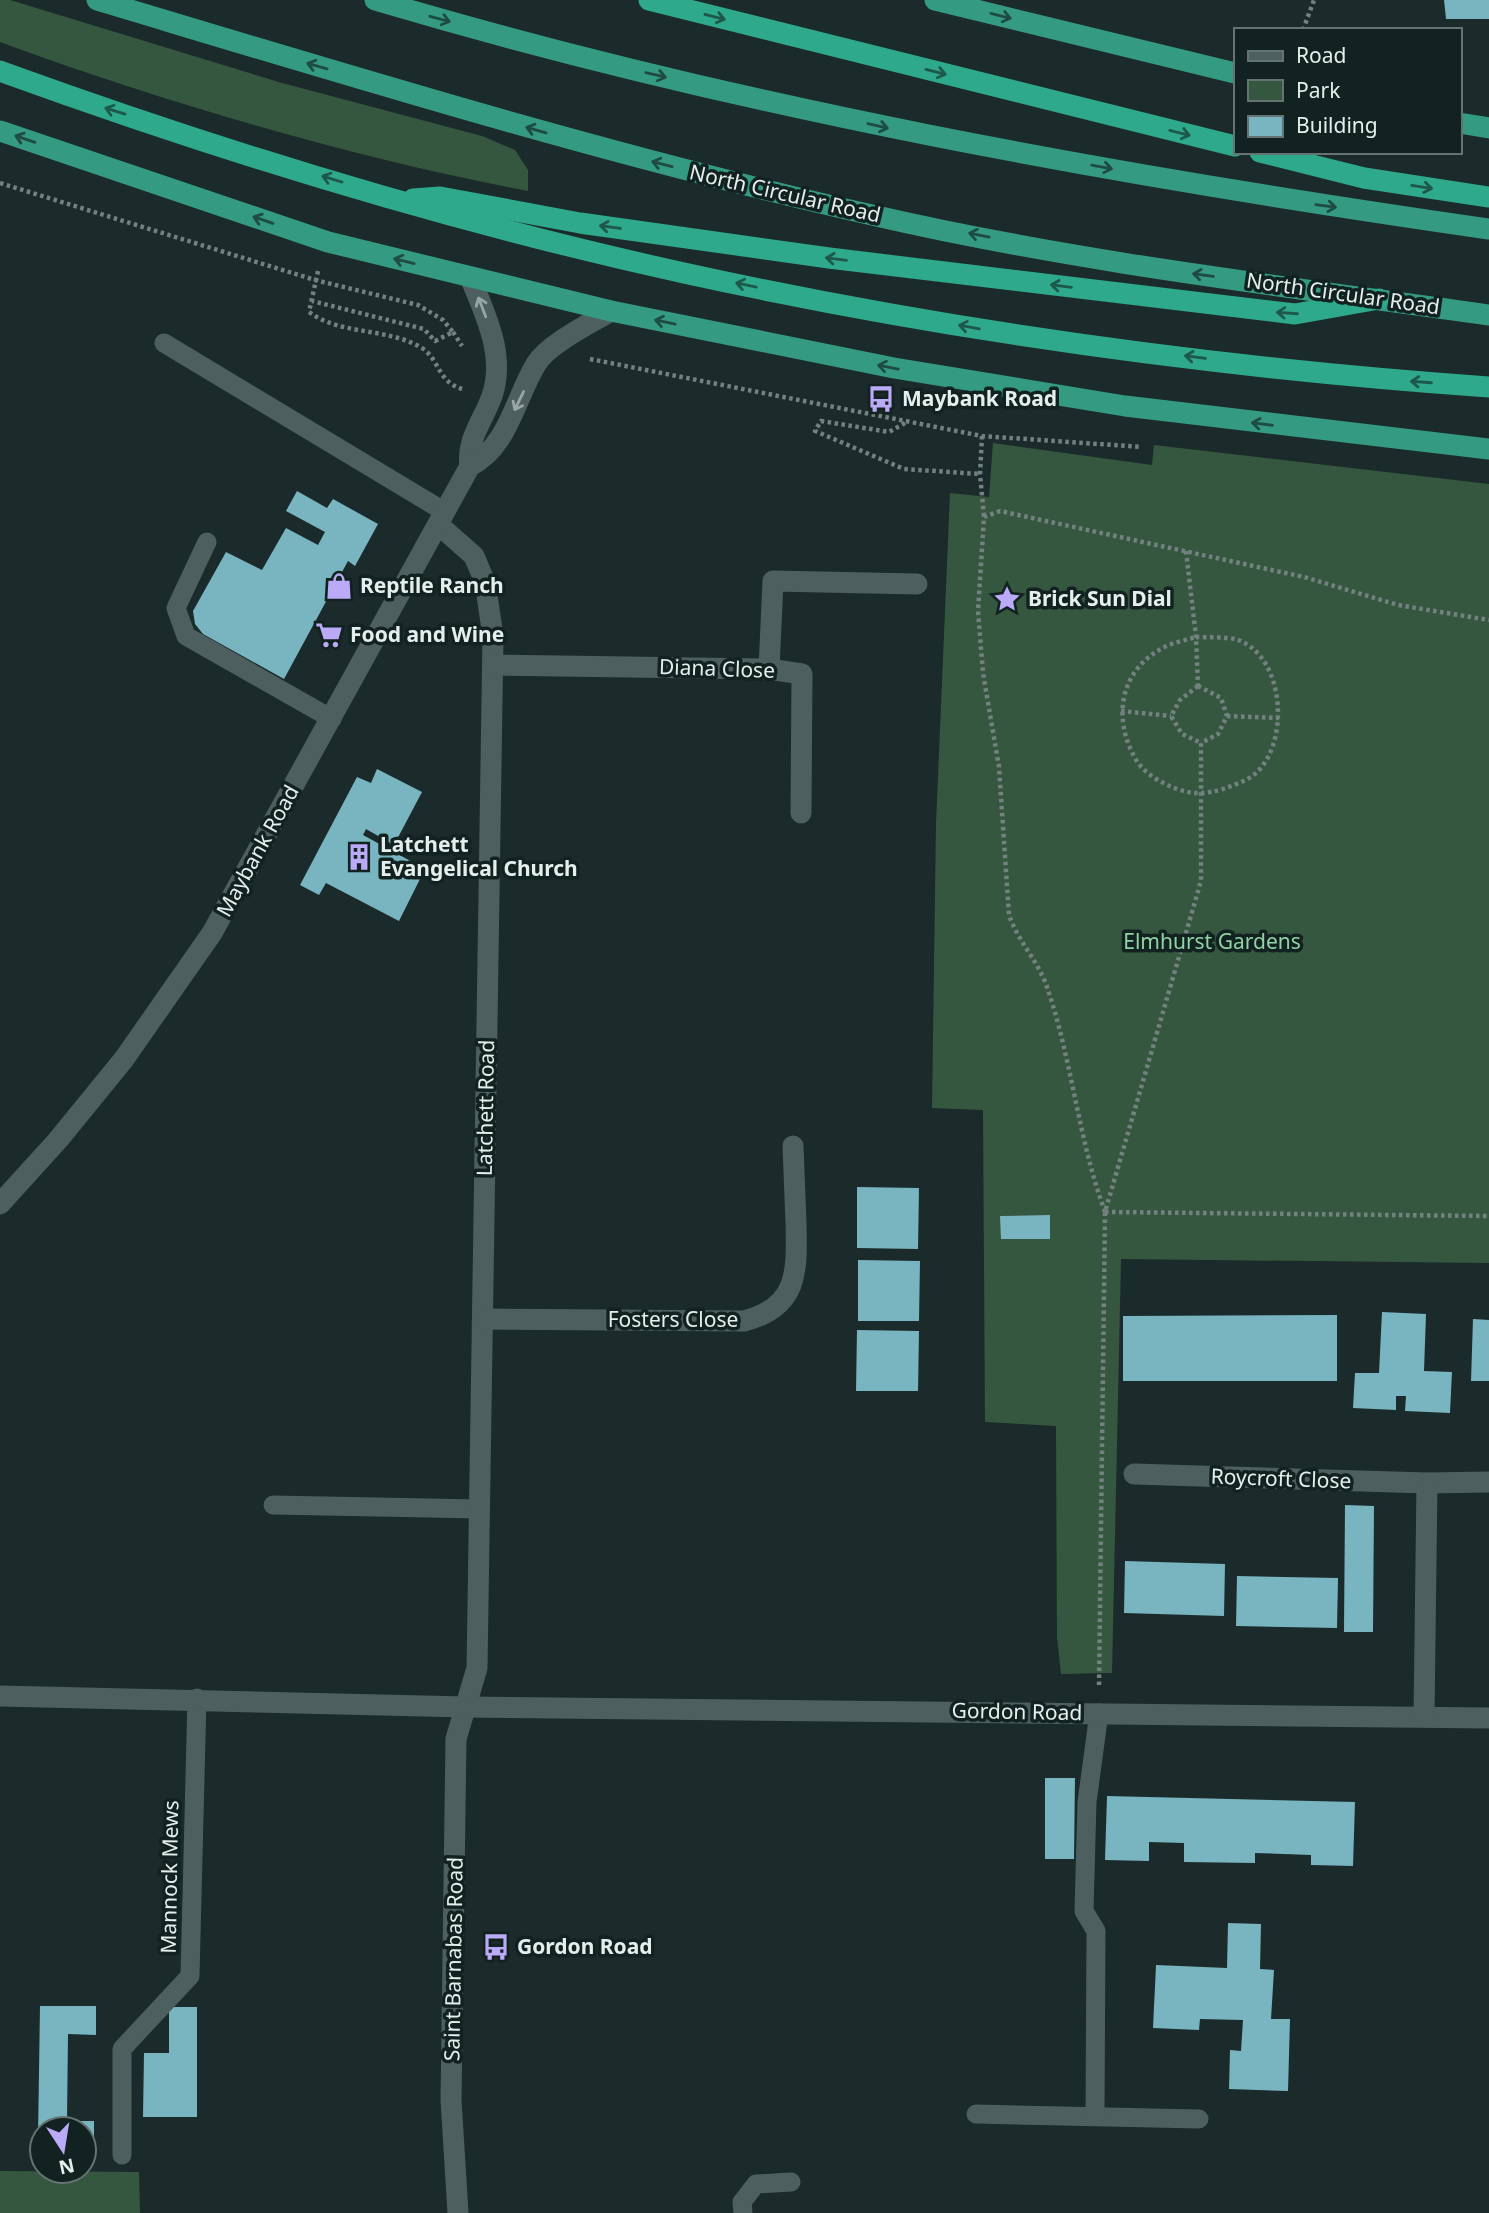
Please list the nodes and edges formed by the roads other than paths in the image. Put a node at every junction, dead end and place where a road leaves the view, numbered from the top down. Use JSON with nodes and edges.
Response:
{"nodes":[{"id":1,"x":97,"y":0,"type":"edge"},
{"id":2,"x":374,"y":0,"type":"edge"},
{"id":3,"x":649,"y":0,"type":"edge"},
{"id":4,"x":935,"y":0,"type":"edge"},
{"id":5,"x":0,"y":71,"type":"edge"},
{"id":6,"x":1234,"y":73,"type":"edge"},
{"id":7,"x":1461,"y":123,"type":"edge"},
{"id":8,"x":1489,"y":128,"type":"edge"},
{"id":9,"x":0,"y":131,"type":"edge"},
{"id":10,"x":1234,"y":146,"type":"edge"},
{"id":11,"x":1268,"y":154,"type":"edge"},
{"id":12,"x":1489,"y":197,"type":"edge"},
{"id":13,"x":397,"y":200,"type":"junction"},
{"id":14,"x":1489,"y":229,"type":"edge"},
{"id":15,"x":470,"y":277,"type":"junction"},
{"id":16,"x":1378,"y":299,"type":"junction"},
{"id":17,"x":611,"y":311,"type":"junction"},
{"id":18,"x":1489,"y":315,"type":"edge"},
{"id":19,"x":164,"y":343,"type":"dead end"},
{"id":20,"x":1489,"y":387,"type":"edge"},
{"id":21,"x":1489,"y":449,"type":"edge"},
{"id":22,"x":470,"y":466,"type":"junction"},
{"id":23,"x":442,"y":519,"type":"junction"},
{"id":24,"x":207,"y":542,"type":"dead end"},
{"id":25,"x":917,"y":584,"type":"dead end"},
{"id":26,"x":493,"y":665,"type":"junction"},
{"id":27,"x":769,"y":669,"type":"junction"},
{"id":28,"x":332,"y":719,"type":"junction"},
{"id":29,"x":801,"y":813,"type":"dead end"},
{"id":30,"x":793,"y":1146,"type":"dead end"},
{"id":31,"x":0,"y":1204,"type":"edge"},
{"id":32,"x":483,"y":1319,"type":"junction"},
{"id":33,"x":1135,"y":1474,"type":"dead end"},
{"id":34,"x":1489,"y":1482,"type":"edge"},
{"id":35,"x":1427,"y":1483,"type":"junction"},
{"id":36,"x":273,"y":1505,"type":"dead end"},
{"id":37,"x":480,"y":1509,"type":"junction"},
{"id":38,"x":0,"y":1696,"type":"edge"},
{"id":39,"x":197,"y":1698,"type":"junction"},
{"id":40,"x":466,"y":1707,"type":"junction"},
{"id":41,"x":1099,"y":1713,"type":"junction"},
{"id":42,"x":1424,"y":1717,"type":"junction"},
{"id":43,"x":1489,"y":1718,"type":"edge"},
{"id":44,"x":976,"y":2114,"type":"dead end"},
{"id":45,"x":1094,"y":2116,"type":"junction"},
{"id":46,"x":1199,"y":2119,"type":"dead end"},
{"id":47,"x":122,"y":2155,"type":"dead end"},
{"id":48,"x":791,"y":2182,"type":"dead end"},
{"id":49,"x":458,"y":2213,"type":"edge"},
{"id":50,"x":743,"y":2213,"type":"edge"}],
"edges":[{"from":16,"to":1,"type":"highway","name":"North Circular Road","one_way":true},
{"from":2,"to":14,"type":"highway","one_way":true},
{"from":3,"to":10,"type":"highway","one_way":true},
{"from":4,"to":6,"type":"highway","one_way":true},
{"from":13,"to":5,"type":"highway","one_way":true},
{"from":7,"to":8,"type":"highway"},
{"from":15,"to":9,"type":"highway","one_way":true},
{"from":11,"to":12,"type":"highway","one_way":true},
{"from":16,"to":13,"type":"highway","one_way":true},
{"from":20,"to":13,"type":"highway","one_way":true},
{"from":15,"to":17,"type":"highway"},
{"from":22,"to":15,"type":"street","name":"Maybank Road","one_way":true},
{"from":16,"to":18,"type":"highway","name":"North Circular Road"},
{"from":21,"to":17,"type":"highway","one_way":true},
{"from":17,"to":22,"type":"street","name":"Maybank Road","one_way":true},
{"from":19,"to":23,"type":"lane"},
{"from":22,"to":23,"type":"street","name":"Maybank Road"},
{"from":23,"to":26,"type":"street","name":"Latchett Road"},
{"from":23,"to":28,"type":"street","name":"Maybank Road"},
{"from":24,"to":28,"type":"lane"},
{"from":25,"to":27,"type":"street"},
{"from":26,"to":27,"type":"street","name":"Diana Close"},
{"from":26,"to":32,"type":"street","name":"Latchett Road"},
{"from":27,"to":29,"type":"street","name":"Diana Close"},
{"from":28,"to":31,"type":"street","name":"Maybank Road"},
{"from":30,"to":32,"type":"street","name":"Fosters Close"},
{"from":32,"to":37,"type":"street","name":"Latchett Road"},
{"from":33,"to":35,"type":"street","name":"Roycroft Close"},
{"from":34,"to":35,"type":"street","name":"Roycroft Close"},
{"from":35,"to":42,"type":"street"},
{"from":36,"to":37,"type":"lane"},
{"from":37,"to":40,"type":"street","name":"Latchett Road"},
{"from":38,"to":39,"type":"street","name":"Gordon Road"},
{"from":39,"to":40,"type":"street","name":"Gordon Road"},
{"from":39,"to":47,"type":"lane","name":"Mannock Mews"},
{"from":40,"to":41,"type":"street","name":"Gordon Road"},
{"from":40,"to":49,"type":"street","name":"Saint Barnabas Road"},
{"from":41,"to":42,"type":"street","name":"Gordon Road"},
{"from":41,"to":45,"type":"lane"},
{"from":42,"to":43,"type":"street","name":"Gordon Road"},
{"from":44,"to":45,"type":"lane"},
{"from":45,"to":46,"type":"lane"},
{"from":48,"to":50,"type":"lane"}]}
